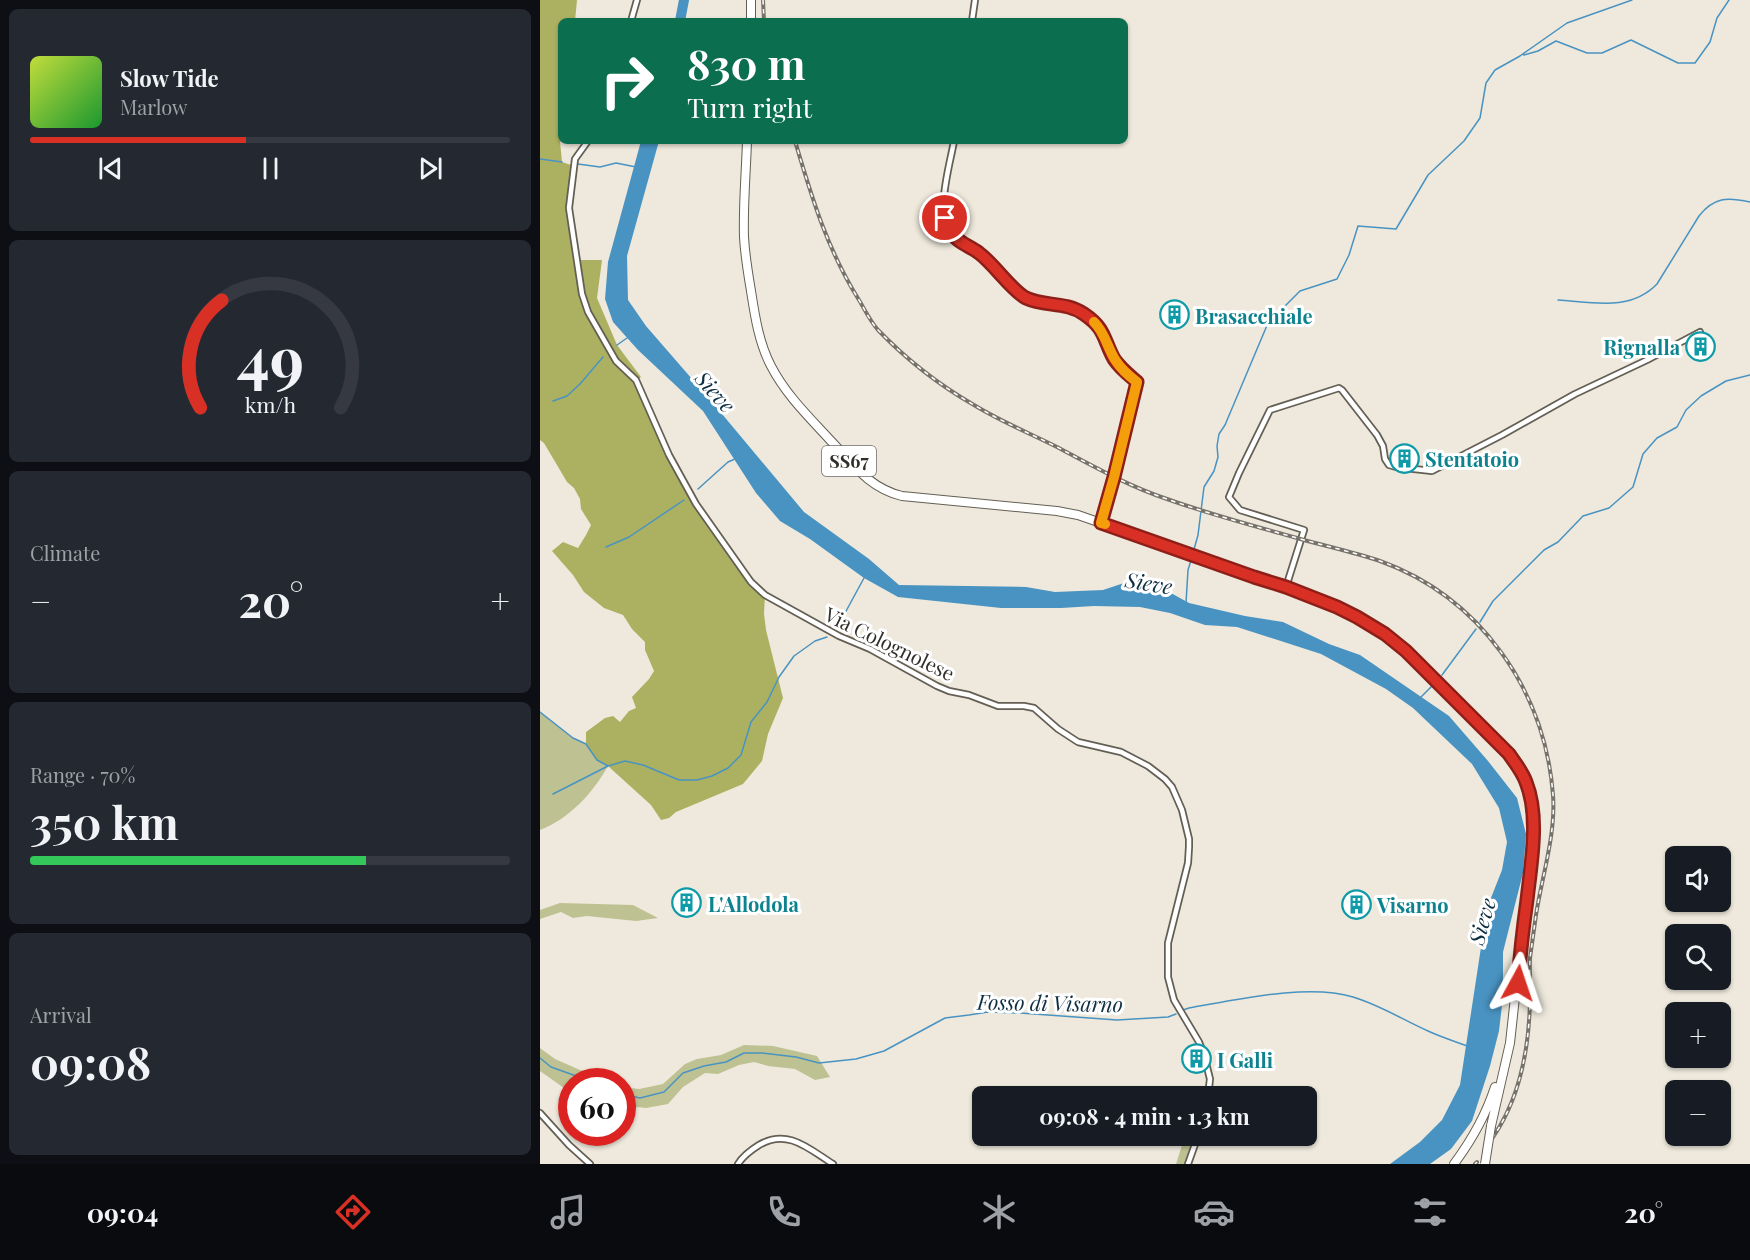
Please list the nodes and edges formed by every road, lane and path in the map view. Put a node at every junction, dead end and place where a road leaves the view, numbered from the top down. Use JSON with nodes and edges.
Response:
{"nodes":[{"id":1,"x":638,"y":0,"type":"edge"},
{"id":2,"x":752,"y":0,"type":"edge"},
{"id":3,"x":975,"y":0,"type":"edge"},
{"id":4,"x":632,"y":18,"type":"edge"},
{"id":5,"x":751,"y":18,"type":"edge"},
{"id":6,"x":972,"y":18,"type":"edge"},
{"id":7,"x":586,"y":144,"type":"edge"},
{"id":8,"x":747,"y":144,"type":"edge"},
{"id":9,"x":953,"y":144,"type":"edge"},
{"id":10,"x":1700,"y":332,"type":"dead end"},
{"id":11,"x":1101,"y":523,"type":"junction"},
{"id":12,"x":1286,"y":587,"type":"junction"},
{"id":13,"x":1510,"y":1043,"type":"junction"},
{"id":14,"x":1209,"y":1086,"type":"edge"},
{"id":15,"x":540,"y":1113,"type":"edge"},
{"id":16,"x":1194,"y":1146,"type":"edge"},
{"id":17,"x":590,"y":1164,"type":"edge"},
{"id":18,"x":738,"y":1164,"type":"edge"},
{"id":19,"x":833,"y":1164,"type":"edge"},
{"id":20,"x":1188,"y":1164,"type":"edge"},
{"id":21,"x":1454,"y":1164,"type":"edge"},
{"id":22,"x":1485,"y":1164,"type":"edge"}],
"edges":[{"from":1,"to":4,"type":"street"},
{"from":2,"to":5,"type":"main road"},
{"from":3,"to":6,"type":"street"},
{"from":7,"to":14,"type":"street","name":"Via Colognolese"},
{"from":8,"to":11,"type":"main road","number":"SS67"},
{"from":9,"to":11,"type":"street"},
{"from":10,"to":12,"type":"street"},
{"from":11,"to":12,"type":"main road","number":"SS67"},
{"from":12,"to":13,"type":"main road","number":"SS67"},
{"from":13,"to":21,"type":"main road"},
{"from":13,"to":22,"type":"main road","number":"SS67","bridge":true},
{"from":15,"to":17,"type":"street"},
{"from":16,"to":20,"type":"street"},
{"from":18,"to":19,"type":"street"}]}
